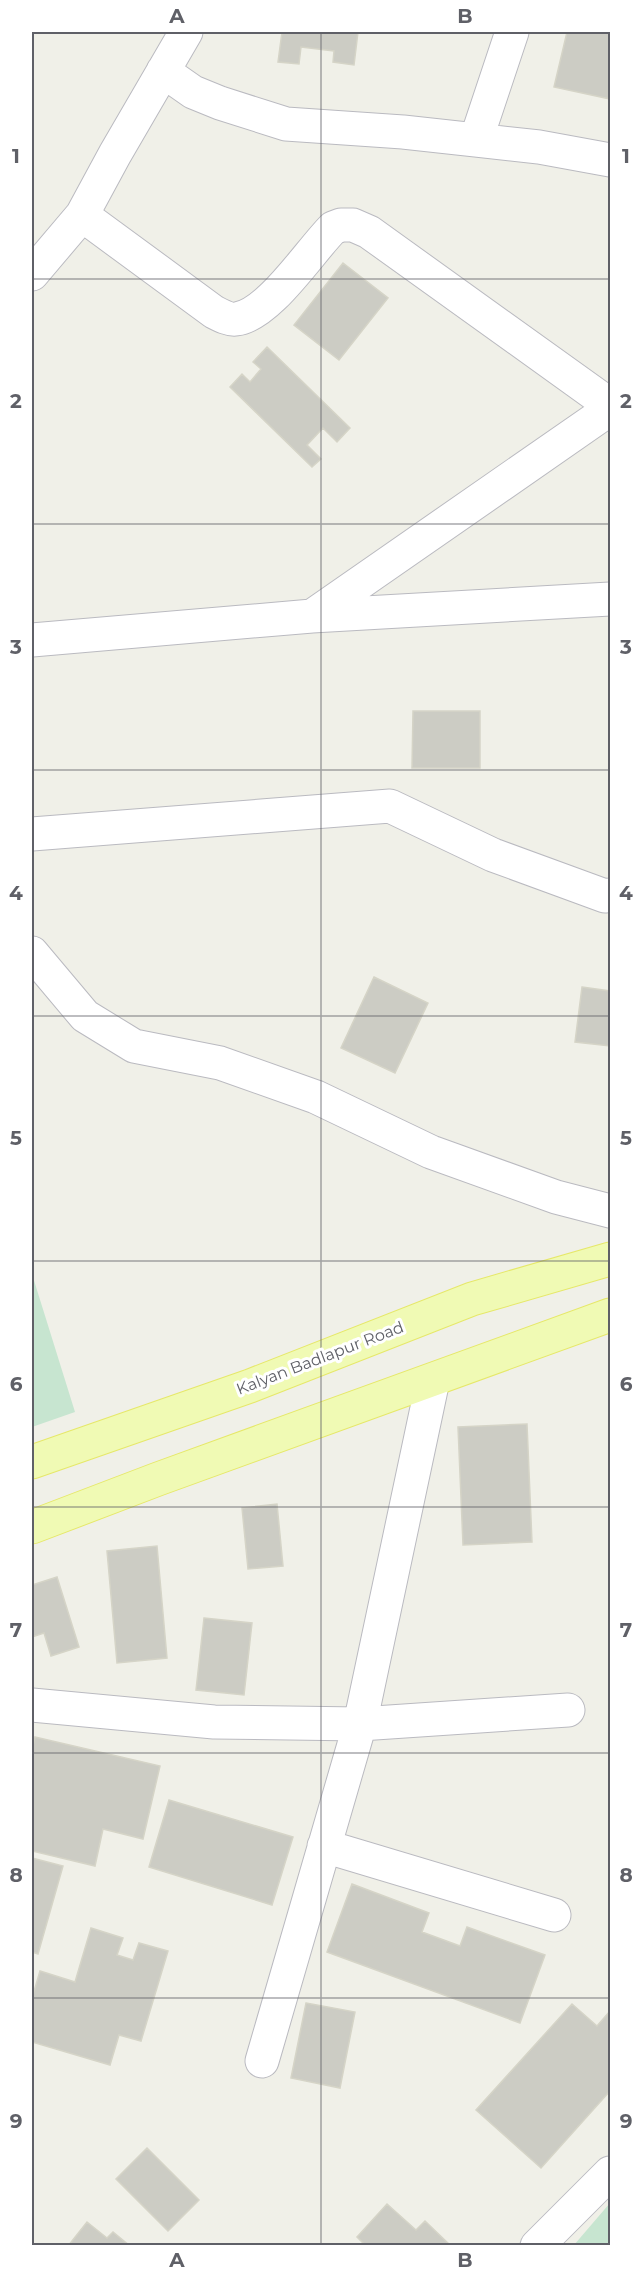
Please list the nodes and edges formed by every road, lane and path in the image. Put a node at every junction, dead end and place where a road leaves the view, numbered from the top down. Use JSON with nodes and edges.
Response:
{"nodes":[{"id":1,"x":186,"y":32,"type":"edge"},
{"id":2,"x":512,"y":32,"type":"edge"},
{"id":3,"x":163,"y":71,"type":"junction"},
{"id":4,"x":476,"y":140,"type":"junction"},
{"id":5,"x":610,"y":160,"type":"edge"},
{"id":6,"x":82,"y":215,"type":"junction"},
{"id":7,"x":32,"y":274,"type":"edge"},
{"id":8,"x":610,"y":405,"type":"edge"},
{"id":9,"x":610,"y":409,"type":"edge"},
{"id":10,"x":610,"y":599,"type":"edge"},
{"id":11,"x":312,"y":616,"type":"junction"},
{"id":12,"x":32,"y":640,"type":"edge"},
{"id":13,"x":32,"y":834,"type":"edge"},
{"id":14,"x":610,"y":895,"type":"edge"},
{"id":15,"x":32,"y":953,"type":"edge"},
{"id":16,"x":610,"y":1211,"type":"edge"},
{"id":17,"x":610,"y":1259,"type":"edge"},
{"id":18,"x":610,"y":1315,"type":"edge"},
{"id":19,"x":433,"y":1380,"type":"junction"},
{"id":20,"x":32,"y":1462,"type":"edge"},
{"id":21,"x":32,"y":1527,"type":"edge"},
{"id":22,"x":32,"y":1705,"type":"edge"},
{"id":23,"x":568,"y":1710,"type":"dead end"},
{"id":24,"x":360,"y":1724,"type":"junction"},
{"id":25,"x":324,"y":1846,"type":"junction"},
{"id":26,"x":554,"y":1915,"type":"dead end"},
{"id":27,"x":262,"y":2061,"type":"dead end"},
{"id":28,"x":610,"y":2173,"type":"edge"},
{"id":29,"x":537,"y":2246,"type":"edge"}],
"edges":[{"from":1,"to":3,"type":"street"},
{"from":2,"to":4,"type":"street"},
{"from":3,"to":4,"type":"street"},
{"from":3,"to":6,"type":"street"},
{"from":4,"to":5,"type":"street"},
{"from":6,"to":7,"type":"street"},
{"from":6,"to":8,"type":"street"},
{"from":9,"to":11,"type":"street"},
{"from":10,"to":11,"type":"street"},
{"from":11,"to":12,"type":"street"},
{"from":13,"to":14,"type":"street"},
{"from":15,"to":16,"type":"street"},
{"from":17,"to":20,"type":"main road","name":"Kalyan Badlapur Road"},
{"from":18,"to":19,"type":"main road"},
{"from":19,"to":21,"type":"main road"},
{"from":19,"to":24,"type":"street"},
{"from":22,"to":24,"type":"street"},
{"from":23,"to":24,"type":"street"},
{"from":24,"to":25,"type":"street"},
{"from":25,"to":26,"type":"street"},
{"from":25,"to":27,"type":"street"},
{"from":28,"to":29,"type":"street"}]}
